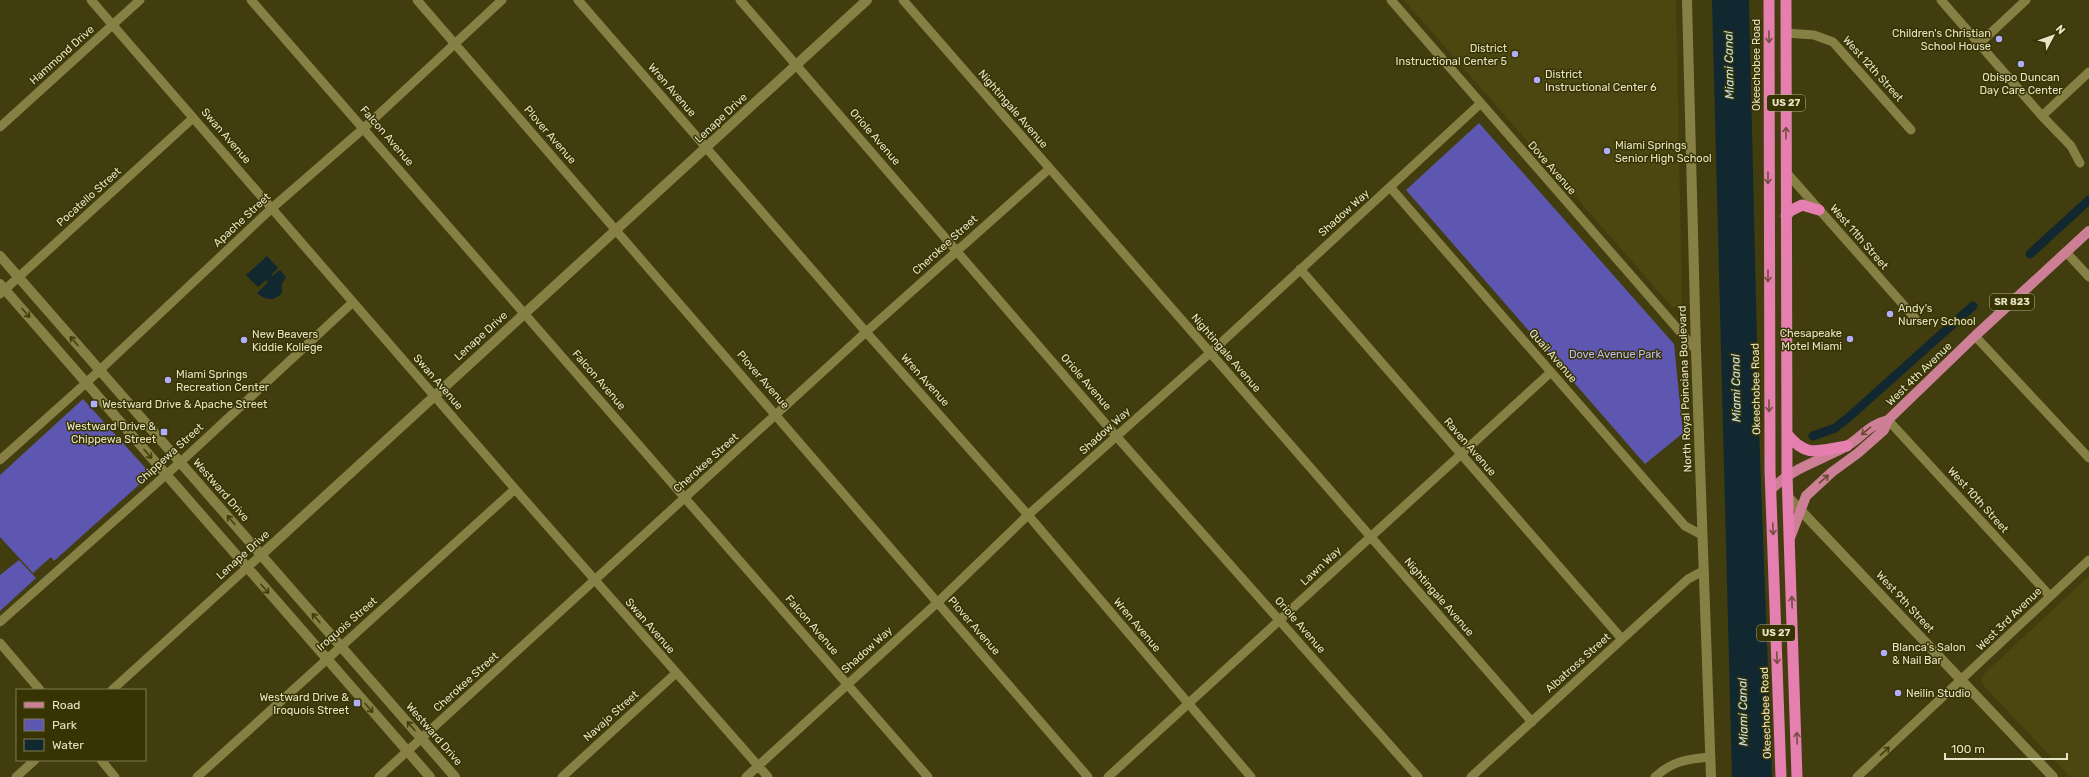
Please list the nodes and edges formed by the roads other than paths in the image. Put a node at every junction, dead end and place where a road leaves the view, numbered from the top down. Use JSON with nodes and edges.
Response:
{"nodes":[{"id":1,"x":91,"y":0,"type":"edge"},
{"id":2,"x":140,"y":0,"type":"edge"},
{"id":3,"x":252,"y":0,"type":"edge"},
{"id":4,"x":417,"y":0,"type":"edge"},
{"id":5,"x":502,"y":0,"type":"edge"},
{"id":6,"x":578,"y":0,"type":"edge"},
{"id":7,"x":740,"y":0,"type":"edge"},
{"id":8,"x":867,"y":0,"type":"edge"},
{"id":9,"x":903,"y":0,"type":"edge"},
{"id":10,"x":1391,"y":0,"type":"edge"},
{"id":11,"x":1687,"y":0,"type":"edge"},
{"id":12,"x":1769,"y":0,"type":"edge"},
{"id":13,"x":1786,"y":0,"type":"edge"},
{"id":14,"x":1941,"y":0,"type":"edge"},
{"id":15,"x":2026,"y":0,"type":"edge"},
{"id":16,"x":113,"y":25,"type":"junction"},
{"id":17,"x":1786,"y":33,"type":"junction"},
{"id":18,"x":455,"y":43,"type":"junction"},
{"id":19,"x":1979,"y":44,"type":"junction"},
{"id":20,"x":796,"y":64,"type":"junction"},
{"id":21,"x":2089,"y":72,"type":"edge"},
{"id":22,"x":1481,"y":103,"type":"junction"},
{"id":23,"x":2042,"y":116,"type":"junction"},
{"id":24,"x":193,"y":118,"type":"junction"},
{"id":25,"x":0,"y":127,"type":"edge"},
{"id":26,"x":364,"y":128,"type":"junction"},
{"id":27,"x":1911,"y":130,"type":"dead end"},
{"id":28,"x":1769,"y":139,"type":"junction"},
{"id":29,"x":706,"y":148,"type":"junction"},
{"id":30,"x":2080,"y":163,"type":"dead end"},
{"id":31,"x":1049,"y":168,"type":"junction"},
{"id":32,"x":1786,"y":172,"type":"junction"},
{"id":33,"x":1390,"y":187,"type":"junction"},
{"id":34,"x":272,"y":208,"type":"junction"},
{"id":35,"x":1819,"y":210,"type":"junction"},
{"id":36,"x":1786,"y":216,"type":"junction"},
{"id":37,"x":616,"y":229,"type":"junction"},
{"id":38,"x":2089,"y":231,"type":"edge"},
{"id":39,"x":957,"y":250,"type":"junction"},
{"id":40,"x":2066,"y":252,"type":"junction"},
{"id":41,"x":0,"y":256,"type":"edge"},
{"id":42,"x":1300,"y":269,"type":"junction"},
{"id":43,"x":2089,"y":277,"type":"edge"},
{"id":44,"x":18,"y":278,"type":"junction"},
{"id":45,"x":2,"y":289,"type":"edge"},
{"id":46,"x":353,"y":302,"type":"junction"},
{"id":47,"x":524,"y":313,"type":"junction"},
{"id":48,"x":1915,"y":318,"type":"dead end"},
{"id":49,"x":866,"y":332,"type":"junction"},
{"id":50,"x":1975,"y":336,"type":"junction"},
{"id":51,"x":1696,"y":350,"type":"junction"},
{"id":52,"x":1210,"y":353,"type":"junction"},
{"id":53,"x":99,"y":370,"type":"junction"},
{"id":54,"x":1551,"y":372,"type":"junction"},
{"id":55,"x":86,"y":383,"type":"junction"},
{"id":56,"x":434,"y":396,"type":"junction"},
{"id":57,"x":777,"y":414,"type":"junction"},
{"id":58,"x":1888,"y":420,"type":"junction"},
{"id":59,"x":1787,"y":434,"type":"junction"},
{"id":60,"x":1117,"y":437,"type":"junction"},
{"id":61,"x":1847,"y":446,"type":"junction"},
{"id":62,"x":1462,"y":455,"type":"junction"},
{"id":63,"x":2089,"y":458,"type":"edge"},
{"id":64,"x":0,"y":460,"type":"edge"},
{"id":65,"x":180,"y":462,"type":"junction"},
{"id":66,"x":1787,"y":474,"type":"junction"},
{"id":67,"x":166,"y":475,"type":"junction"},
{"id":68,"x":1774,"y":486,"type":"junction"},
{"id":69,"x":514,"y":489,"type":"junction"},
{"id":70,"x":686,"y":497,"type":"junction"},
{"id":71,"x":1788,"y":497,"type":"junction"},
{"id":72,"x":1800,"y":509,"type":"junction"},
{"id":73,"x":1028,"y":515,"type":"junction"},
{"id":74,"x":1702,"y":535,"type":"junction"},
{"id":75,"x":1370,"y":537,"type":"junction"},
{"id":76,"x":1789,"y":542,"type":"junction"},
{"id":77,"x":261,"y":555,"type":"junction"},
{"id":78,"x":2089,"y":560,"type":"edge"},
{"id":79,"x":247,"y":568,"type":"junction"},
{"id":80,"x":1703,"y":571,"type":"junction"},
{"id":81,"x":595,"y":580,"type":"junction"},
{"id":82,"x":2050,"y":596,"type":"junction"},
{"id":83,"x":938,"y":602,"type":"junction"},
{"id":84,"x":1280,"y":621,"type":"junction"},
{"id":85,"x":0,"y":622,"type":"edge"},
{"id":86,"x":1622,"y":639,"type":"junction"},
{"id":87,"x":0,"y":643,"type":"edge"},
{"id":88,"x":341,"y":646,"type":"junction"},
{"id":89,"x":326,"y":658,"type":"junction"},
{"id":90,"x":675,"y":674,"type":"junction"},
{"id":91,"x":1962,"y":680,"type":"junction"},
{"id":92,"x":847,"y":685,"type":"junction"},
{"id":93,"x":39,"y":689,"type":"edge"},
{"id":94,"x":113,"y":689,"type":"edge"},
{"id":95,"x":1188,"y":705,"type":"junction"},
{"id":96,"x":1532,"y":722,"type":"junction"},
{"id":97,"x":422,"y":738,"type":"junction"},
{"id":98,"x":407,"y":751,"type":"junction"},
{"id":99,"x":1710,"y":757,"type":"junction"},
{"id":100,"x":34,"y":761,"type":"edge"},
{"id":101,"x":101,"y":761,"type":"edge"},
{"id":102,"x":758,"y":766,"type":"junction"},
{"id":103,"x":16,"y":777,"type":"edge"},
{"id":104,"x":115,"y":777,"type":"edge"},
{"id":105,"x":197,"y":777,"type":"edge"},
{"id":106,"x":379,"y":777,"type":"edge"},
{"id":107,"x":430,"y":777,"type":"edge"},
{"id":108,"x":455,"y":777,"type":"edge"},
{"id":109,"x":562,"y":777,"type":"edge"},
{"id":110,"x":746,"y":777,"type":"edge"},
{"id":111,"x":768,"y":777,"type":"edge"},
{"id":112,"x":928,"y":777,"type":"edge"},
{"id":113,"x":1088,"y":777,"type":"edge"},
{"id":114,"x":1108,"y":777,"type":"edge"},
{"id":115,"x":1251,"y":777,"type":"edge"},
{"id":116,"x":1418,"y":777,"type":"edge"},
{"id":117,"x":1471,"y":777,"type":"edge"},
{"id":118,"x":1655,"y":777,"type":"edge"},
{"id":119,"x":1711,"y":777,"type":"edge"},
{"id":120,"x":1781,"y":777,"type":"edge"},
{"id":121,"x":1797,"y":777,"type":"edge"},
{"id":122,"x":1857,"y":777,"type":"edge"},
{"id":123,"x":2053,"y":777,"type":"edge"}],
"edges":[{"from":1,"to":16,"type":"street","name":"Swan Avenue"},
{"from":2,"to":16,"type":"street","name":"Hammond Drive"},
{"from":3,"to":26,"type":"street","name":"Falcon Avenue"},
{"from":4,"to":18,"type":"street","name":"Plover Avenue"},
{"from":5,"to":18,"type":"street","name":"Apache Street"},
{"from":6,"to":29,"type":"street","name":"Wren Avenue"},
{"from":7,"to":20,"type":"street","name":"Oriole Avenue"},
{"from":8,"to":20,"type":"street","name":"Lenape Drive"},
{"from":9,"to":31,"type":"street","name":"Nightingale Avenue"},
{"from":10,"to":22,"type":"street","name":"Dove Avenue"},
{"from":11,"to":51,"type":"street","name":"North Royal Poinciana Boulevard"},
{"from":12,"to":17,"type":"highway"},
{"from":12,"to":28,"type":"highway","name":"Okeechobee Road","number":"US 27","one_way":true},
{"from":13,"to":17,"type":"highway","number":"US 27"},
{"from":14,"to":19,"type":"street"},
{"from":15,"to":19,"type":"street"},
{"from":16,"to":24,"type":"street","name":"Swan Avenue"},
{"from":16,"to":25,"type":"street","name":"Hammond Drive"},
{"from":17,"to":27,"type":"street","name":"West 12th Street"},
{"from":32,"to":17,"type":"highway","number":"US 27","one_way":true},
{"from":18,"to":26,"type":"street","name":"Apache Street"},
{"from":18,"to":37,"type":"street","name":"Plover Avenue"},
{"from":19,"to":23,"type":"street"},
{"from":20,"to":29,"type":"street","name":"Lenape Drive"},
{"from":20,"to":39,"type":"street","name":"Oriole Avenue"},
{"from":21,"to":23,"type":"street"},
{"from":22,"to":33,"type":"street","name":"Shadow Way"},
{"from":22,"to":51,"type":"street","name":"Dove Avenue"},
{"from":23,"to":30,"type":"street"},
{"from":24,"to":34,"type":"street","name":"Swan Avenue"},
{"from":24,"to":44,"type":"street","name":"Pocatello Street"},
{"from":26,"to":34,"type":"street","name":"Apache Street"},
{"from":26,"to":47,"type":"street","name":"Falcon Avenue"},
{"from":28,"to":32,"type":"highway"},
{"from":28,"to":68,"type":"highway","name":"Okeechobee Road","number":"US 27","one_way":true},
{"from":29,"to":37,"type":"street","name":"Lenape Drive"},
{"from":29,"to":49,"type":"street","name":"Wren Avenue"},
{"from":31,"to":39,"type":"street","name":"Cherokee Street"},
{"from":31,"to":52,"type":"street","name":"Nightingale Avenue"},
{"from":32,"to":35,"type":"street","name":"West 11th Street"},
{"from":32,"to":36,"type":"highway","number":"US 27"},
{"from":33,"to":42,"type":"street","name":"Shadow Way"},
{"from":33,"to":54,"type":"street","name":"Quail Avenue"},
{"from":34,"to":46,"type":"street","name":"Swan Avenue"},
{"from":34,"to":53,"type":"street","name":"Apache Street"},
{"from":35,"to":36,"type":"highway"},
{"from":35,"to":48,"type":"street","name":"West 11th Street"},
{"from":36,"to":59,"type":"highway","number":"US 27"},
{"from":37,"to":47,"type":"street","name":"Lenape Drive"},
{"from":37,"to":57,"type":"street","name":"Plover Avenue"},
{"from":38,"to":40,"type":"main road","name":"West 4th Avenue","number":"SR 823"},
{"from":39,"to":49,"type":"street","name":"Cherokee Street"},
{"from":39,"to":60,"type":"street","name":"Oriole Avenue"},
{"from":40,"to":43,"type":"street"},
{"from":40,"to":50,"type":"main road","name":"West 4th Avenue","number":"SR 823"},
{"from":41,"to":44,"type":"street","name":"Westward Drive"},
{"from":42,"to":52,"type":"street","name":"Shadow Way"},
{"from":42,"to":62,"type":"street","name":"Raven Avenue"},
{"from":44,"to":45,"type":"street","name":"Pocatello Street"},
{"from":53,"to":44,"type":"street","name":"Westward Drive","one_way":true},
{"from":45,"to":55,"type":"street","one_way":true},
{"from":46,"to":56,"type":"street","name":"Swan Avenue"},
{"from":46,"to":65,"type":"street","name":"Chippewa Street"},
{"from":47,"to":56,"type":"street","name":"Lenape Drive"},
{"from":47,"to":70,"type":"street","name":"Falcon Avenue"},
{"from":49,"to":57,"type":"street","name":"Cherokee Street"},
{"from":49,"to":73,"type":"street","name":"Wren Avenue"},
{"from":50,"to":58,"type":"main road","name":"West 4th Avenue","number":"SR 823"},
{"from":50,"to":63,"type":"street"},
{"from":51,"to":74,"type":"street","name":"North Royal Poinciana Boulevard"},
{"from":52,"to":60,"type":"street","name":"Shadow Way"},
{"from":52,"to":75,"type":"street","name":"Nightingale Avenue"},
{"from":53,"to":55,"type":"street","name":"Apache Street"},
{"from":53,"to":65,"type":"street","name":"Westward Drive"},
{"from":54,"to":62,"type":"street","name":"Lawn Way"},
{"from":54,"to":74,"type":"street","name":"Quail Avenue"},
{"from":55,"to":64,"type":"street","name":"Apache Street"},
{"from":55,"to":67,"type":"street","one_way":true},
{"from":56,"to":69,"type":"street","name":"Swan Avenue"},
{"from":56,"to":77,"type":"street","name":"Lenape Drive"},
{"from":57,"to":70,"type":"street","name":"Cherokee Street"},
{"from":57,"to":83,"type":"street","name":"Plover Avenue"},
{"from":58,"to":61,"type":"main road","name":"West 4th Avenue","number":"SR 823","one_way":true},
{"from":72,"to":58,"type":"main road","name":"West 4th Avenue","number":"SR 823","one_way":true},
{"from":58,"to":82,"type":"street","name":"West 10th Street"},
{"from":59,"to":61,"type":"highway"},
{"from":59,"to":66,"type":"highway","number":"US 27"},
{"from":60,"to":73,"type":"street","name":"Shadow Way"},
{"from":60,"to":84,"type":"street","name":"Oriole Avenue"},
{"from":61,"to":66,"type":"main road","name":"West 4th Avenue","number":"SR 823"},
{"from":62,"to":75,"type":"street","name":"Lawn Way"},
{"from":62,"to":86,"type":"street","name":"Raven Avenue"},
{"from":65,"to":67,"type":"street","name":"Chippewa Street"},
{"from":77,"to":65,"type":"street","name":"Westward Drive","one_way":true},
{"from":66,"to":68,"type":"main road","name":"West 4th Avenue","number":"SR 823"},
{"from":66,"to":71,"type":"highway","number":"US 27"},
{"from":67,"to":79,"type":"street"},
{"from":67,"to":85,"type":"street","name":"Chippewa Street"},
{"from":68,"to":71,"type":"highway"},
{"from":68,"to":120,"type":"highway","name":"Okeechobee Road","number":"US 27","one_way":true},
{"from":69,"to":81,"type":"street","name":"Swan Avenue"},
{"from":69,"to":88,"type":"street","name":"Iroquois Street"},
{"from":70,"to":81,"type":"street","name":"Cherokee Street"},
{"from":70,"to":92,"type":"street","name":"Falcon Avenue"},
{"from":71,"to":72,"type":"street","name":"West 9th Street"},
{"from":71,"to":76,"type":"highway","number":"US 27"},
{"from":72,"to":76,"type":"main road","name":"West 4th Avenue","number":"SR 823"},
{"from":72,"to":91,"type":"street","name":"West 9th Street"},
{"from":73,"to":83,"type":"street","name":"Shadow Way"},
{"from":73,"to":95,"type":"street","name":"Wren Avenue"},
{"from":74,"to":80,"type":"street","name":"North Royal Poinciana Boulevard"},
{"from":75,"to":84,"type":"street","name":"Lawn Way"},
{"from":75,"to":96,"type":"street","name":"Nightingale Avenue"},
{"from":121,"to":76,"type":"highway","number":"US 27","one_way":true},
{"from":77,"to":79,"type":"street","name":"Lenape Drive"},
{"from":88,"to":77,"type":"street","name":"Westward Drive","one_way":true},
{"from":78,"to":82,"type":"street","name":"West 3rd Avenue"},
{"from":79,"to":89,"type":"street","one_way":true},
{"from":79,"to":94,"type":"street","name":"Lenape Drive"},
{"from":80,"to":86,"type":"street","name":"Albatross Street"},
{"from":80,"to":99,"type":"street","name":"North Royal Poinciana Boulevard"},
{"from":81,"to":90,"type":"street","name":"Swan Avenue"},
{"from":81,"to":97,"type":"street","name":"Cherokee Street"},
{"from":82,"to":91,"type":"street","name":"West 3rd Avenue"},
{"from":83,"to":92,"type":"street","name":"Shadow Way"},
{"from":83,"to":113,"type":"street","name":"Plover Avenue"},
{"from":84,"to":95,"type":"street","name":"Lawn Way"},
{"from":84,"to":116,"type":"street","name":"Oriole Avenue"},
{"from":86,"to":96,"type":"street","name":"Albatross Street"},
{"from":87,"to":93,"type":"street"},
{"from":88,"to":89,"type":"street","name":"Iroquois Street"},
{"from":97,"to":88,"type":"street","name":"Westward Drive","one_way":true},
{"from":89,"to":98,"type":"street","one_way":true},
{"from":89,"to":105,"type":"street","name":"Iroquois Street"},
{"from":90,"to":102,"type":"street","name":"Swan Avenue"},
{"from":90,"to":109,"type":"street","name":"Navajo Street"},
{"from":122,"to":91,"type":"street","name":"West 3rd Avenue","one_way":true},
{"from":91,"to":123,"type":"street","name":"West 9th Street"},
{"from":92,"to":102,"type":"street","name":"Shadow Way"},
{"from":92,"to":112,"type":"street","name":"Falcon Avenue"},
{"from":95,"to":114,"type":"street","name":"Lawn Way"},
{"from":95,"to":115,"type":"street","name":"Wren Avenue"},
{"from":96,"to":117,"type":"street","name":"Albatross Street"},
{"from":97,"to":98,"type":"street","name":"Cherokee Street"},
{"from":97,"to":108,"type":"street","name":"Westward Drive"},
{"from":98,"to":106,"type":"street","name":"Cherokee Street"},
{"from":98,"to":107,"type":"street"},
{"from":99,"to":118,"type":"street"},
{"from":99,"to":119,"type":"street","name":"North Royal Poinciana Boulevard"},
{"from":100,"to":103,"type":"street"},
{"from":101,"to":104,"type":"street"},
{"from":102,"to":110,"type":"street","name":"Shadow Way"},
{"from":102,"to":111,"type":"street","name":"Swan Avenue"}]}
